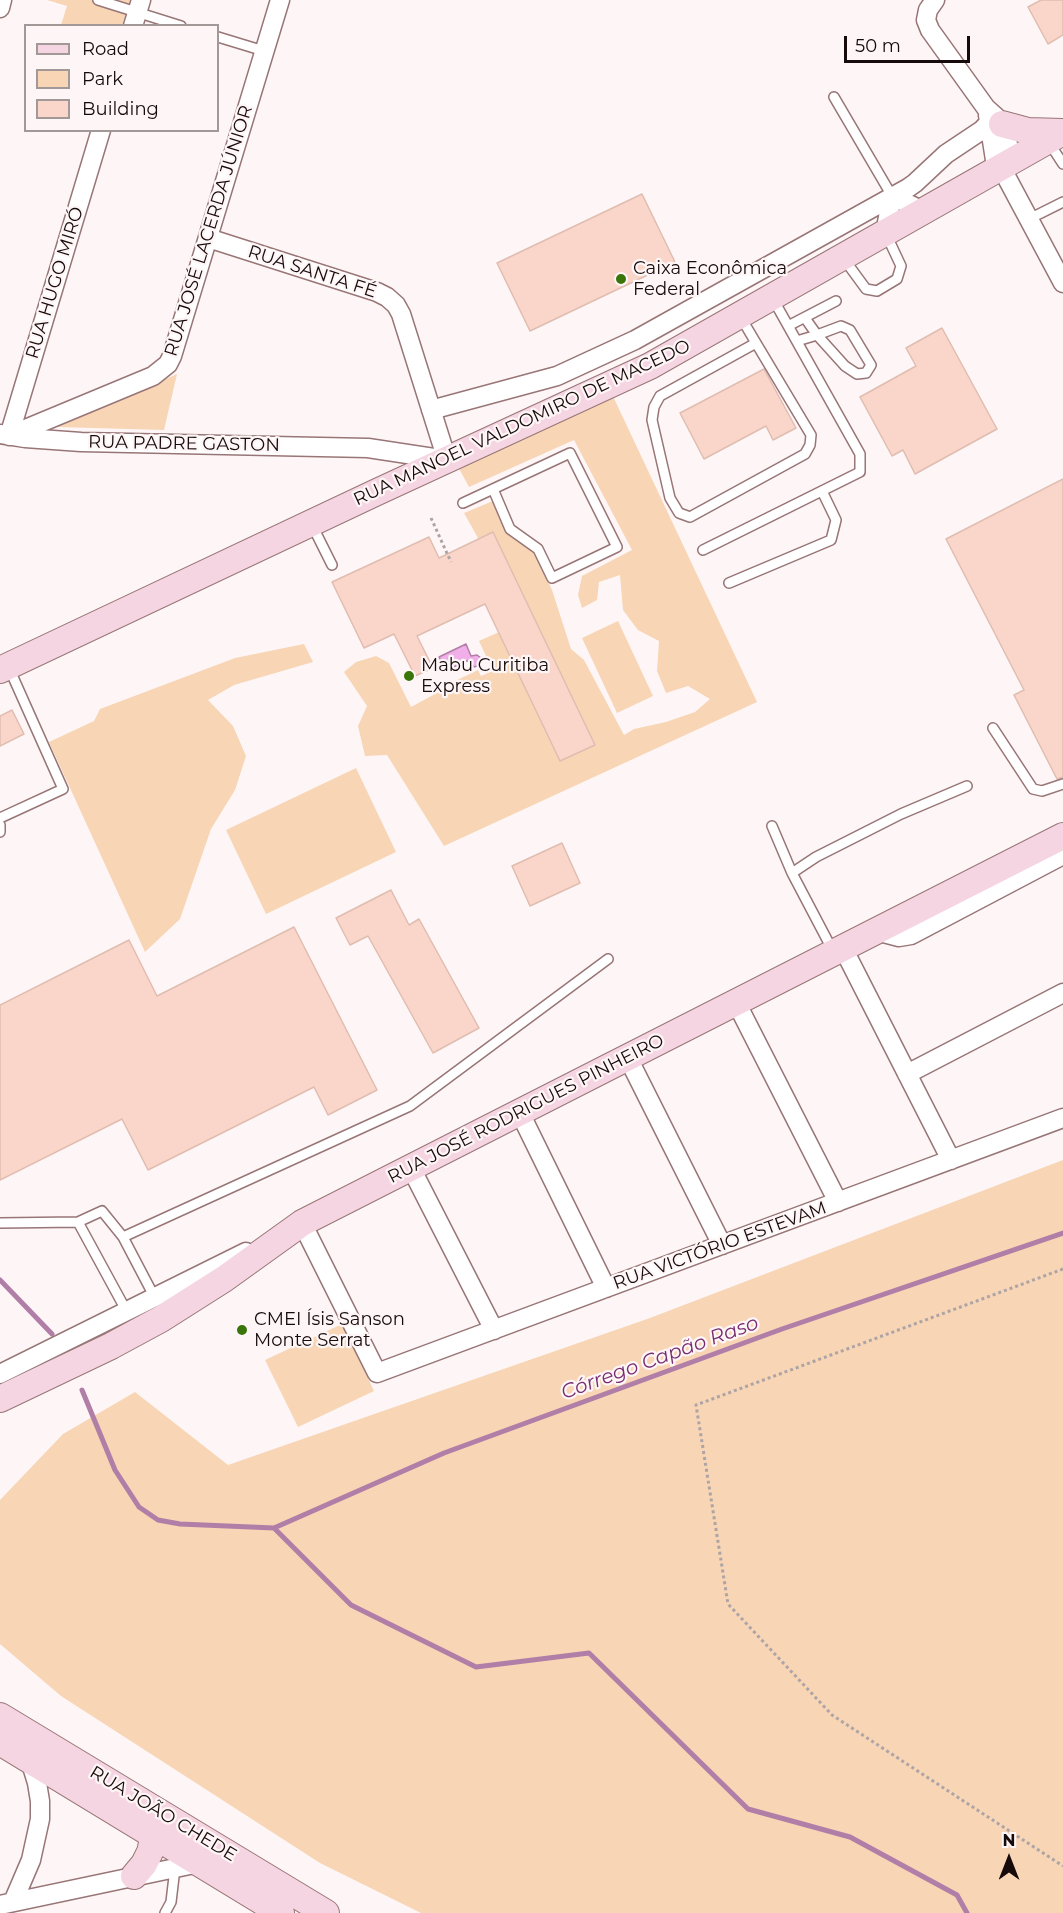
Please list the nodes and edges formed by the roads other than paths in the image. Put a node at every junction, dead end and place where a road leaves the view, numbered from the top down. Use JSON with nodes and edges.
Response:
{"nodes":[{"id":1,"x":2,"y":0,"type":"edge"},
{"id":2,"x":98,"y":0,"type":"edge"},
{"id":3,"x":280,"y":0,"type":"edge"},
{"id":4,"x":935,"y":0,"type":"edge"},
{"id":5,"x":0,"y":8,"type":"edge"},
{"id":6,"x":137,"y":12,"type":"edge"},
{"id":7,"x":175,"y":24,"type":"edge"},
{"id":8,"x":219,"y":37,"type":"edge"},
{"id":9,"x":264,"y":51,"type":"junction"},
{"id":10,"x":834,"y":97,"type":"dead end"},
{"id":11,"x":993,"y":117,"type":"junction"},
{"id":12,"x":100,"y":132,"type":"edge"},
{"id":13,"x":1058,"y":135,"type":"edge"},
{"id":14,"x":966,"y":141,"type":"junction"},
{"id":15,"x":997,"y":160,"type":"junction"},
{"id":16,"x":1063,"y":164,"type":"edge"},
{"id":17,"x":892,"y":196,"type":"junction"},
{"id":18,"x":1063,"y":202,"type":"edge"},
{"id":19,"x":923,"y":212,"type":"junction"},
{"id":20,"x":1029,"y":219,"type":"junction"},
{"id":21,"x":885,"y":232,"type":"junction"},
{"id":22,"x":208,"y":238,"type":"junction"},
{"id":23,"x":843,"y":257,"type":"junction"},
{"id":24,"x":1063,"y":283,"type":"edge"},
{"id":25,"x":772,"y":297,"type":"junction"},
{"id":26,"x":836,"y":301,"type":"dead end"},
{"id":27,"x":739,"y":316,"type":"junction"},
{"id":28,"x":805,"y":318,"type":"junction"},
{"id":29,"x":788,"y":326,"type":"junction"},
{"id":30,"x":818,"y":335,"type":"junction"},
{"id":31,"x":797,"y":341,"type":"junction"},
{"id":32,"x":756,"y":343,"type":"junction"},
{"id":33,"x":432,"y":410,"type":"junction"},
{"id":34,"x":4,"y":435,"type":"edge"},
{"id":35,"x":368,"y":448,"type":"junction"},
{"id":36,"x":447,"y":460,"type":"junction"},
{"id":37,"x":398,"y":482,"type":"junction"},
{"id":38,"x":493,"y":489,"type":"junction"},
{"id":39,"x":822,"y":491,"type":"junction"},
{"id":40,"x":463,"y":503,"type":"dead end"},
{"id":41,"x":311,"y":523,"type":"junction"},
{"id":42,"x":703,"y":550,"type":"dead end"},
{"id":43,"x":332,"y":565,"type":"dead end"},
{"id":44,"x":729,"y":583,"type":"dead end"},
{"id":45,"x":4,"y":668,"type":"edge"},
{"id":46,"x":993,"y":728,"type":"dead end"},
{"id":47,"x":1063,"y":784,"type":"edge"},
{"id":48,"x":967,"y":786,"type":"dead end"},
{"id":49,"x":0,"y":818,"type":"edge"},
{"id":50,"x":0,"y":825,"type":"edge"},
{"id":51,"x":772,"y":826,"type":"dead end"},
{"id":52,"x":0,"y":832,"type":"edge"},
{"id":53,"x":1063,"y":836,"type":"edge"},
{"id":54,"x":1063,"y":855,"type":"edge"},
{"id":55,"x":792,"y":873,"type":"junction"},
{"id":56,"x":876,"y":931,"type":"junction"},
{"id":57,"x":838,"y":950,"type":"junction"},
{"id":58,"x":608,"y":959,"type":"dead end"},
{"id":59,"x":1063,"y":993,"type":"edge"},
{"id":60,"x":736,"y":1002,"type":"junction"},
{"id":61,"x":628,"y":1058,"type":"junction"},
{"id":62,"x":907,"y":1074,"type":"junction"},
{"id":63,"x":520,"y":1113,"type":"junction"},
{"id":64,"x":1063,"y":1118,"type":"edge"},
{"id":65,"x":951,"y":1160,"type":"junction"},
{"id":66,"x":411,"y":1168,"type":"junction"},
{"id":67,"x":838,"y":1202,"type":"junction"},
{"id":68,"x":0,"y":1222,"type":"edge"},
{"id":69,"x":78,"y":1222,"type":"junction"},
{"id":70,"x":302,"y":1224,"type":"junction"},
{"id":71,"x":123,"y":1237,"type":"junction"},
{"id":72,"x":722,"y":1245,"type":"junction"},
{"id":73,"x":606,"y":1288,"type":"junction"},
{"id":74,"x":155,"y":1298,"type":"junction"},
{"id":75,"x":127,"y":1312,"type":"junction"},
{"id":76,"x":494,"y":1330,"type":"junction"},
{"id":77,"x":0,"y":1374,"type":"edge"},
{"id":78,"x":0,"y":1399,"type":"edge"},
{"id":79,"x":0,"y":1716,"type":"edge"},
{"id":80,"x":0,"y":1742,"type":"edge"},
{"id":81,"x":30,"y":1760,"type":"junction"},
{"id":82,"x":156,"y":1824,"type":"junction"},
{"id":83,"x":187,"y":1865,"type":"junction"},
{"id":84,"x":134,"y":1876,"type":"junction"},
{"id":85,"x":7,"y":1903,"type":"edge"},
{"id":86,"x":165,"y":1913,"type":"edge"},
{"id":87,"x":281,"y":1913,"type":"edge"},
{"id":88,"x":326,"y":1913,"type":"edge"}],
"edges":[{"from":1,"to":5,"type":"street"},
{"from":2,"to":6,"type":"lane"},
{"from":3,"to":9,"type":"street","name":"RUA JOSÉ LACERDA JÚNIOR"},
{"from":4,"to":11,"type":"street"},
{"from":6,"to":7,"type":"lane"},
{"from":8,"to":9,"type":"lane"},
{"from":9,"to":22,"type":"street","name":"RUA JOSÉ LACERDA JÚNIOR"},
{"from":10,"to":17,"type":"lane"},
{"from":11,"to":13,"type":"main road"},
{"from":11,"to":14,"type":"street"},
{"from":11,"to":15,"type":"street"},
{"from":12,"to":34,"type":"street","name":"RUA HUGO MIRÓ"},
{"from":13,"to":15,"type":"main road","name":"RUA MANOEL VALDOMIRO DE MACEDO"},
{"from":13,"to":16,"type":"lane"},
{"from":14,"to":15,"type":"street"},
{"from":14,"to":17,"type":"street"},
{"from":15,"to":19,"type":"main road","name":"RUA MANOEL VALDOMIRO DE MACEDO"},
{"from":15,"to":20,"type":"street"},
{"from":17,"to":19,"type":"street"},
{"from":17,"to":21,"type":"street"},
{"from":17,"to":33,"type":"street"},
{"from":18,"to":20,"type":"lane"},
{"from":19,"to":21,"type":"main road","name":"RUA MANOEL VALDOMIRO DE MACEDO"},
{"from":20,"to":24,"type":"street"},
{"from":21,"to":23,"type":"main road","name":"RUA MANOEL VALDOMIRO DE MACEDO"},
{"from":21,"to":23,"type":"lane"},
{"from":22,"to":33,"type":"street","name":"RUA SANTA FÉ"},
{"from":22,"to":34,"type":"street","name":"RUA JOSÉ LACERDA JÚNIOR"},
{"from":23,"to":25,"type":"main road","name":"RUA MANOEL VALDOMIRO DE MACEDO"},
{"from":25,"to":27,"type":"main road","name":"RUA MANOEL VALDOMIRO DE MACEDO"},
{"from":25,"to":29,"type":"lane"},
{"from":26,"to":28,"type":"lane"},
{"from":27,"to":32,"type":"lane"},
{"from":27,"to":36,"type":"main road","name":"RUA MANOEL VALDOMIRO DE MACEDO"},
{"from":28,"to":29,"type":"lane"},
{"from":28,"to":30,"type":"lane"},
{"from":29,"to":31,"type":"lane"},
{"from":30,"to":30,"type":"lane"},
{"from":30,"to":31,"type":"lane"},
{"from":31,"to":39,"type":"lane"},
{"from":32,"to":32,"type":"lane"},
{"from":33,"to":36,"type":"street","name":"RUA SANTA FÉ"},
{"from":34,"to":35,"type":"street","name":"RUA PADRE GASTON"},
{"from":35,"to":36,"type":"street","name":"RUA PADRE GASTON"},
{"from":35,"to":37,"type":"street"},
{"from":36,"to":37,"type":"main road","name":"RUA MANOEL VALDOMIRO DE MACEDO"},
{"from":37,"to":41,"type":"main road","name":"RUA MANOEL VALDOMIRO DE MACEDO"},
{"from":38,"to":38,"type":"lane"},
{"from":38,"to":40,"type":"lane"},
{"from":39,"to":42,"type":"lane"},
{"from":39,"to":44,"type":"lane"},
{"from":41,"to":43,"type":"lane"},
{"from":41,"to":45,"type":"main road","name":"RUA MANOEL VALDOMIRO DE MACEDO"},
{"from":45,"to":49,"type":"lane"},
{"from":46,"to":47,"type":"lane"},
{"from":48,"to":55,"type":"lane"},
{"from":50,"to":52,"type":"lane"},
{"from":51,"to":55,"type":"lane"},
{"from":53,"to":56,"type":"main road","name":"RUA JOSÉ RODRIGUES PINHEIRO"},
{"from":54,"to":56,"type":"street"},
{"from":55,"to":57,"type":"lane"},
{"from":56,"to":57,"type":"main road","name":"RUA JOSÉ RODRIGUES PINHEIRO"},
{"from":57,"to":60,"type":"main road","name":"RUA JOSÉ RODRIGUES PINHEIRO"},
{"from":57,"to":62,"type":"street"},
{"from":58,"to":71,"type":"lane"},
{"from":59,"to":62,"type":"street"},
{"from":60,"to":61,"type":"main road","name":"RUA JOSÉ RODRIGUES PINHEIRO"},
{"from":60,"to":67,"type":"street"},
{"from":61,"to":63,"type":"main road","name":"RUA JOSÉ RODRIGUES PINHEIRO"},
{"from":61,"to":72,"type":"street"},
{"from":62,"to":65,"type":"street"},
{"from":63,"to":66,"type":"main road","name":"RUA JOSÉ RODRIGUES PINHEIRO"},
{"from":63,"to":73,"type":"street"},
{"from":64,"to":65,"type":"street","name":"RUA VICTÓRIO ESTEVAM"},
{"from":65,"to":67,"type":"street","name":"RUA VICTÓRIO ESTEVAM"},
{"from":66,"to":70,"type":"main road","name":"RUA JOSÉ RODRIGUES PINHEIRO"},
{"from":66,"to":76,"type":"street"},
{"from":67,"to":72,"type":"street","name":"RUA VICTÓRIO ESTEVAM"},
{"from":68,"to":69,"type":"lane"},
{"from":69,"to":71,"type":"lane"},
{"from":69,"to":75,"type":"lane"},
{"from":70,"to":74,"type":"street"},
{"from":70,"to":76,"type":"street","name":"RUA VICTÓRIO ESTEVAM"},
{"from":70,"to":78,"type":"main road","name":"RUA JOSÉ RODRIGUES PINHEIRO"},
{"from":71,"to":74,"type":"lane"},
{"from":72,"to":73,"type":"street","name":"RUA VICTÓRIO ESTEVAM"},
{"from":73,"to":76,"type":"street","name":"RUA VICTÓRIO ESTEVAM"},
{"from":74,"to":75,"type":"street"},
{"from":75,"to":77,"type":"street"},
{"from":79,"to":82,"type":"main road","name":"RUA JOÃO CHEDE"},
{"from":80,"to":81,"type":"main road","name":"RUA JOÃO CHEDE"},
{"from":81,"to":82,"type":"main road","name":"RUA JOÃO CHEDE"},
{"from":81,"to":85,"type":"street"},
{"from":82,"to":83,"type":"main road","name":"RUA JOÃO CHEDE"},
{"from":82,"to":84,"type":"main road"},
{"from":82,"to":88,"type":"main road","name":"RUA JOÃO CHEDE"},
{"from":83,"to":84,"type":"street"},
{"from":83,"to":86,"type":"lane"},
{"from":83,"to":87,"type":"main road","name":"RUA JOÃO CHEDE"},
{"from":84,"to":85,"type":"street"}]}
